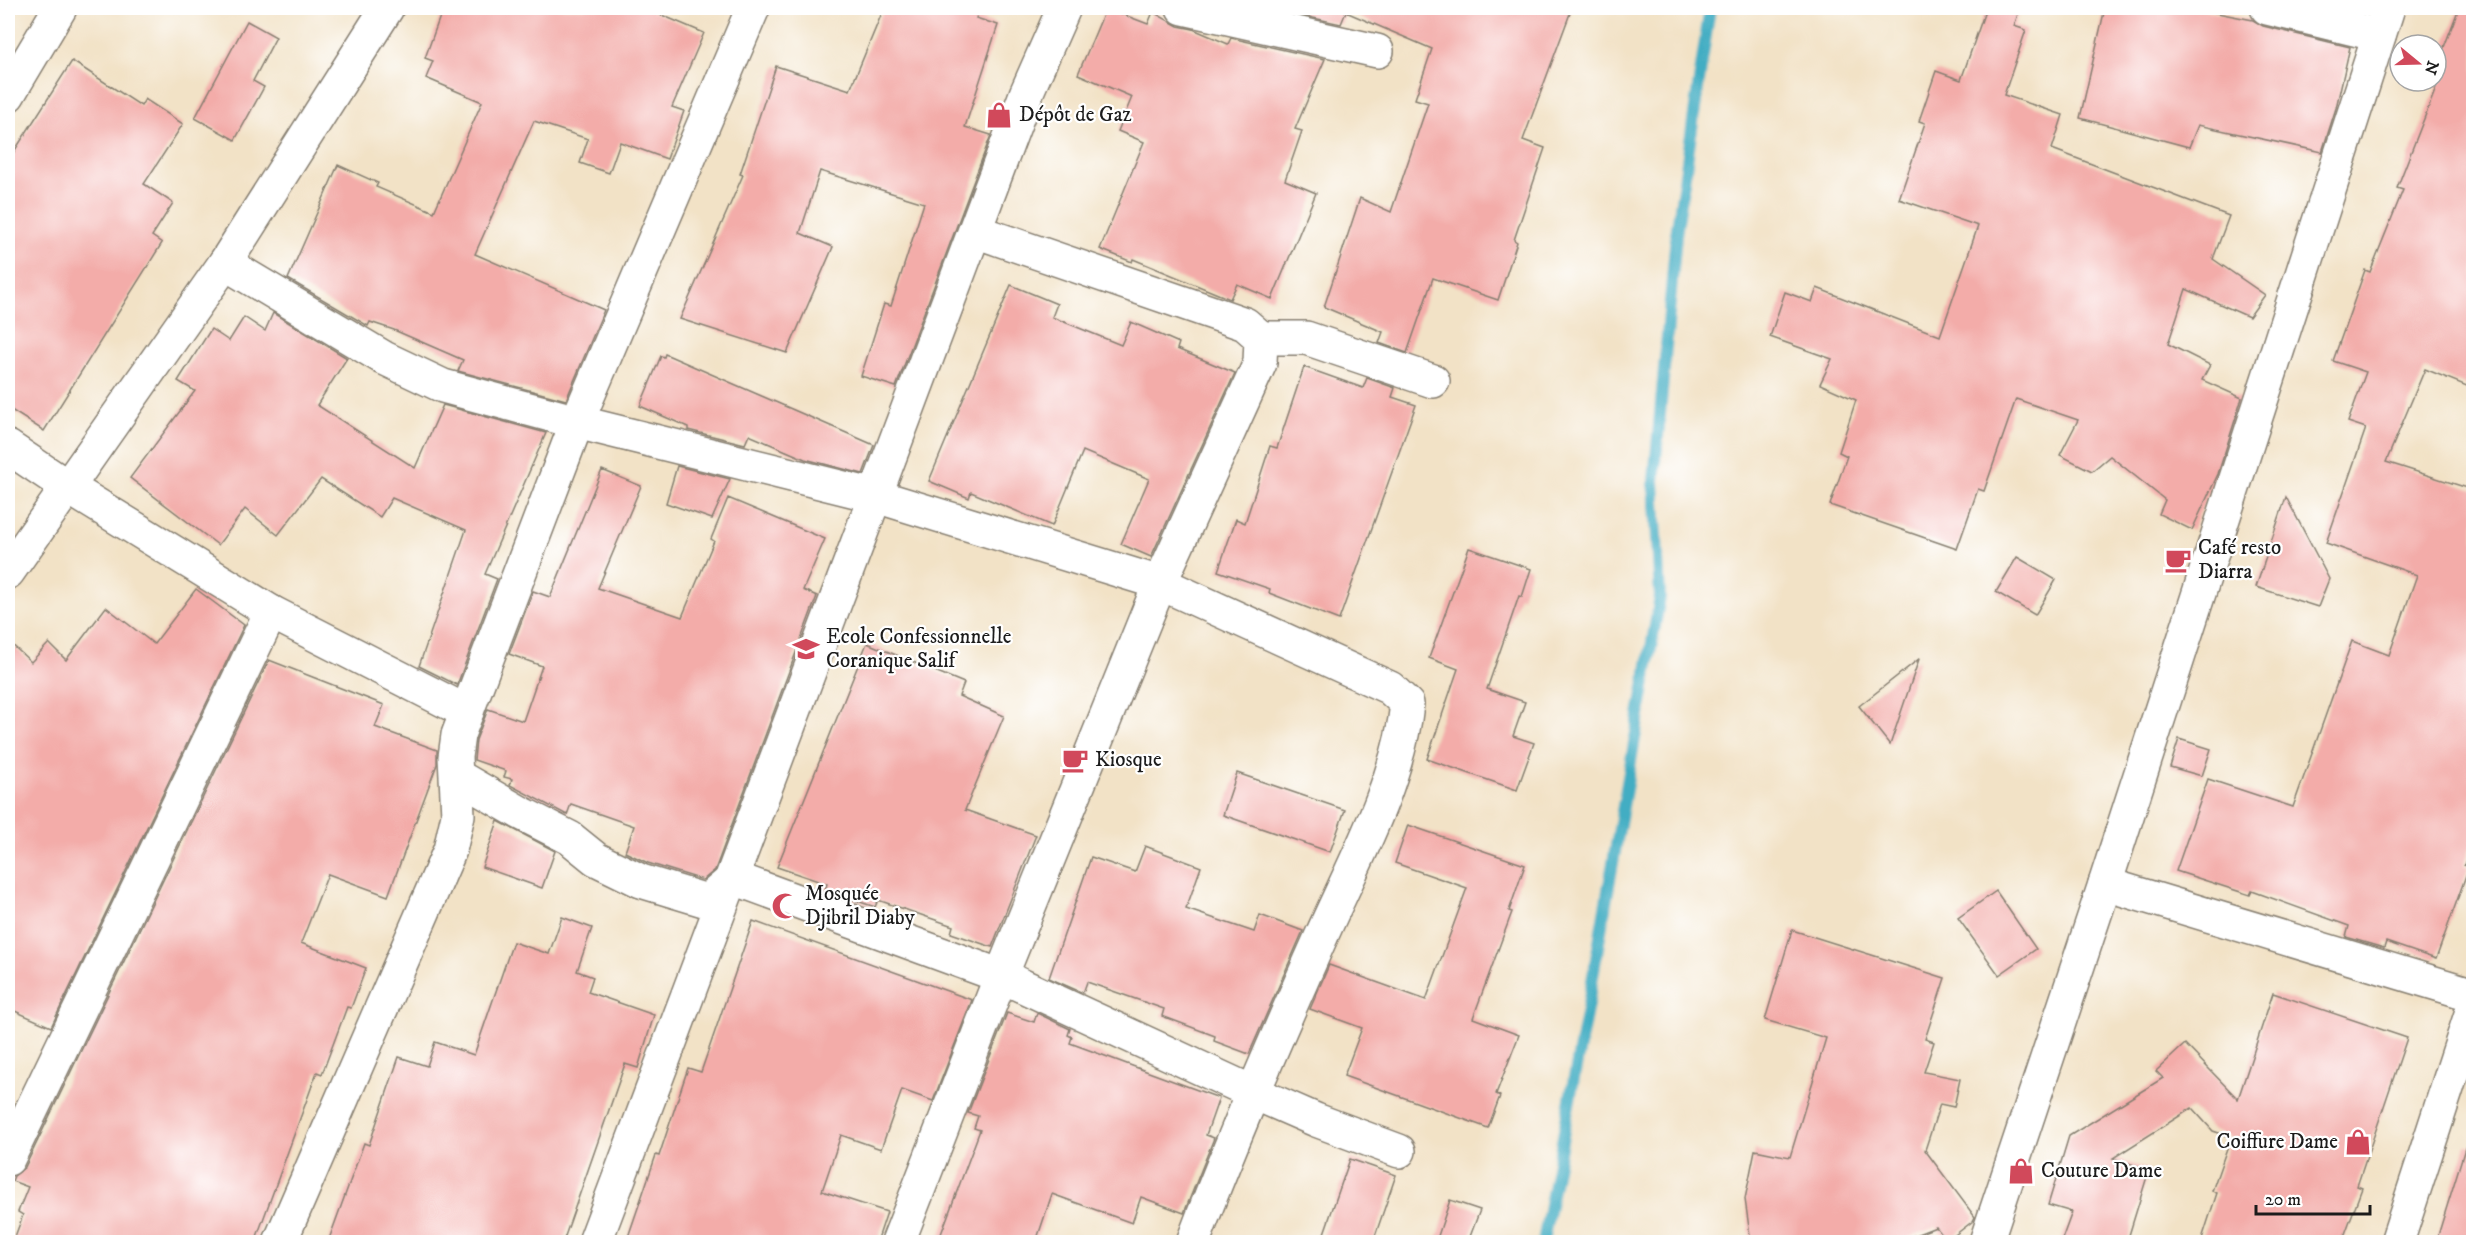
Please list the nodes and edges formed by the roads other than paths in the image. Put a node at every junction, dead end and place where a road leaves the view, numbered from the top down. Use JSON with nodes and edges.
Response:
{"nodes":[{"id":1,"x":60,"y":8,"type":"edge"},
{"id":2,"x":387,"y":8,"type":"edge"},
{"id":3,"x":753,"y":8,"type":"edge"},
{"id":4,"x":1064,"y":8,"type":"edge"},
{"id":5,"x":1183,"y":8,"type":"edge"},
{"id":6,"x":2267,"y":8,"type":"edge"},
{"id":7,"x":2384,"y":21,"type":"edge"},
{"id":8,"x":1377,"y":51,"type":"dead end"},
{"id":9,"x":8,"y":95,"type":"edge"},
{"id":10,"x":975,"y":231,"type":"junction"},
{"id":11,"x":225,"y":263,"type":"junction"},
{"id":12,"x":1261,"y":338,"type":"junction"},
{"id":13,"x":1433,"y":381,"type":"dead end"},
{"id":14,"x":577,"y":422,"type":"junction"},
{"id":15,"x":8,"y":447,"type":"edge"},
{"id":16,"x":66,"y":486,"type":"junction"},
{"id":17,"x":876,"y":496,"type":"junction"},
{"id":18,"x":8,"y":572,"type":"edge"},
{"id":19,"x":1161,"y":583,"type":"junction"},
{"id":20,"x":270,"y":612,"type":"junction"},
{"id":21,"x":467,"y":712,"type":"junction"},
{"id":22,"x":457,"y":776,"type":"junction"},
{"id":23,"x":734,"y":878,"type":"junction"},
{"id":24,"x":2105,"y":884,"type":"junction"},
{"id":25,"x":1001,"y":976,"type":"junction"},
{"id":26,"x":2474,"y":995,"type":"edge"},
{"id":27,"x":2474,"y":1005,"type":"edge"},
{"id":28,"x":1252,"y":1092,"type":"junction"},
{"id":29,"x":1399,"y":1151,"type":"dead end"},
{"id":30,"x":8,"y":1159,"type":"edge"},
{"id":31,"x":280,"y":1242,"type":"edge"},
{"id":32,"x":596,"y":1242,"type":"edge"},
{"id":33,"x":898,"y":1242,"type":"edge"},
{"id":34,"x":1193,"y":1242,"type":"edge"},
{"id":35,"x":1986,"y":1242,"type":"edge"},
{"id":36,"x":2397,"y":1242,"type":"edge"}],
"edges":[{"from":1,"to":9,"type":"street"},
{"from":2,"to":11,"type":"street"},
{"from":3,"to":14,"type":"street"},
{"from":4,"to":10,"type":"street"},
{"from":5,"to":8,"type":"street"},
{"from":6,"to":7,"type":"street"},
{"from":7,"to":24,"type":"street"},
{"from":10,"to":12,"type":"street"},
{"from":10,"to":17,"type":"street"},
{"from":11,"to":14,"type":"street"},
{"from":11,"to":16,"type":"street"},
{"from":12,"to":13,"type":"street"},
{"from":12,"to":19,"type":"street"},
{"from":14,"to":17,"type":"street"},
{"from":14,"to":21,"type":"street"},
{"from":15,"to":16,"type":"street"},
{"from":16,"to":18,"type":"street"},
{"from":16,"to":20,"type":"street"},
{"from":17,"to":19,"type":"street"},
{"from":17,"to":23,"type":"street"},
{"from":19,"to":25,"type":"street"},
{"from":19,"to":28,"type":"street"},
{"from":20,"to":21,"type":"street"},
{"from":20,"to":30,"type":"street"},
{"from":21,"to":22,"type":"street"},
{"from":22,"to":23,"type":"street"},
{"from":22,"to":31,"type":"street"},
{"from":23,"to":25,"type":"street"},
{"from":23,"to":32,"type":"street"},
{"from":24,"to":26,"type":"street"},
{"from":24,"to":35,"type":"street"},
{"from":25,"to":28,"type":"street"},
{"from":25,"to":33,"type":"street"},
{"from":27,"to":36,"type":"street"},
{"from":28,"to":29,"type":"street"},
{"from":28,"to":34,"type":"street"}]}
